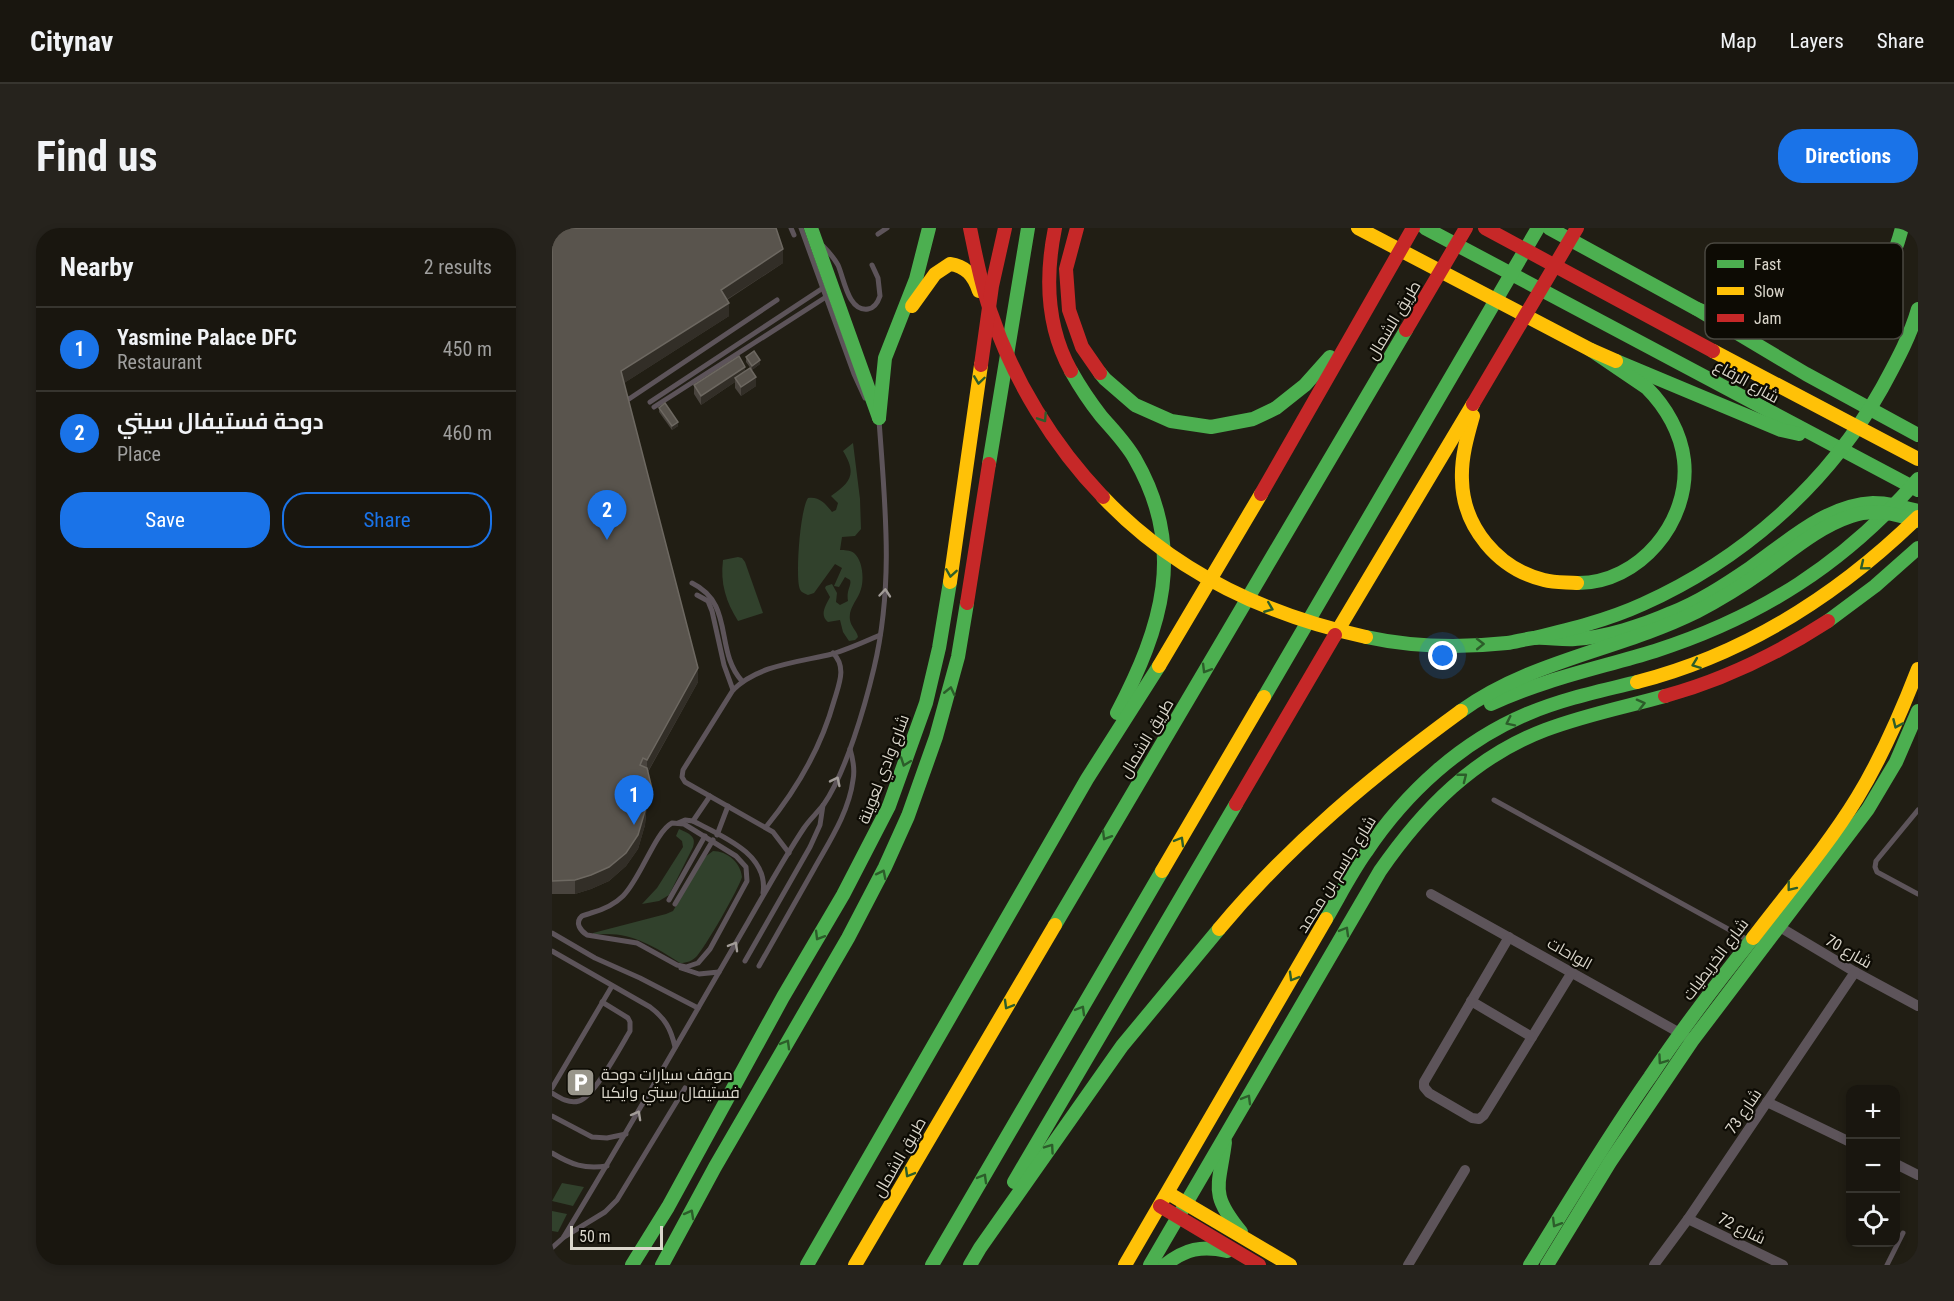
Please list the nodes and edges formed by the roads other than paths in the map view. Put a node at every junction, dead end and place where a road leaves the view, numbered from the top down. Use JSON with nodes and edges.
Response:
{"nodes":[{"id":1,"x":791,"y":228,"type":"edge"},
{"id":2,"x":801,"y":228,"type":"edge"},
{"id":3,"x":887,"y":228,"type":"edge"},
{"id":4,"x":929,"y":228,"type":"edge"},
{"id":5,"x":970,"y":228,"type":"edge"},
{"id":6,"x":1005,"y":228,"type":"edge"},
{"id":7,"x":1029,"y":228,"type":"edge"},
{"id":8,"x":1055,"y":228,"type":"edge"},
{"id":9,"x":1077,"y":228,"type":"edge"},
{"id":10,"x":1358,"y":228,"type":"edge"},
{"id":11,"x":1413,"y":228,"type":"edge"},
{"id":12,"x":1425,"y":228,"type":"edge"},
{"id":13,"x":1466,"y":228,"type":"edge"},
{"id":14,"x":1485,"y":228,"type":"edge"},
{"id":15,"x":1538,"y":228,"type":"edge"},
{"id":16,"x":1549,"y":228,"type":"edge"},
{"id":17,"x":1576,"y":228,"type":"edge"},
{"id":18,"x":1902,"y":228,"type":"edge"},
{"id":19,"x":813,"y":234,"type":"edge"},
{"id":20,"x":878,"y":234,"type":"dead end"},
{"id":21,"x":794,"y":235,"type":"dead end"},
{"id":22,"x":1898,"y":243,"type":"edge"},
{"id":23,"x":872,"y":265,"type":"dead end"},
{"id":24,"x":823,"y":288,"type":"junction"},
{"id":25,"x":826,"y":297,"type":"junction"},
{"id":26,"x":777,"y":300,"type":"dead end"},
{"id":27,"x":1697,"y":309,"type":"junction"},
{"id":28,"x":1918,"y":309,"type":"edge"},
{"id":29,"x":1705,"y":312,"type":"edge"},
{"id":30,"x":1705,"y":314,"type":"edge"},
{"id":31,"x":1363,"y":316,"type":"junction"},
{"id":32,"x":900,"y":322,"type":"junction"},
{"id":33,"x":987,"y":322,"type":"junction"},
{"id":34,"x":1747,"y":339,"type":"edge"},
{"id":35,"x":1591,"y":350,"type":"junction"},
{"id":36,"x":1487,"y":378,"type":"junction"},
{"id":37,"x":615,"y":396,"type":"edge"},
{"id":38,"x":879,"y":418,"type":"junction"},
{"id":39,"x":1918,"y":435,"type":"edge"},
{"id":40,"x":1816,"y":438,"type":"junction"},
{"id":41,"x":1918,"y":459,"type":"edge"},
{"id":42,"x":1918,"y":480,"type":"edge"},
{"id":43,"x":1918,"y":490,"type":"edge"},
{"id":44,"x":1918,"y":511,"type":"edge"},
{"id":45,"x":1918,"y":517,"type":"edge"},
{"id":46,"x":1918,"y":521,"type":"edge"},
{"id":47,"x":1918,"y":548,"type":"edge"},
{"id":48,"x":692,"y":583,"type":"dead end"},
{"id":49,"x":1722,"y":591,"type":"junction"},
{"id":50,"x":697,"y":595,"type":"dead end"},
{"id":51,"x":880,"y":635,"type":"junction"},
{"id":52,"x":1529,"y":639,"type":"junction"},
{"id":53,"x":833,"y":653,"type":"junction"},
{"id":54,"x":1918,"y":669,"type":"edge"},
{"id":55,"x":742,"y":681,"type":"junction"},
{"id":56,"x":733,"y":690,"type":"junction"},
{"id":57,"x":1918,"y":711,"type":"edge"},
{"id":58,"x":1431,"y":734,"type":"junction"},
{"id":59,"x":849,"y":748,"type":"junction"},
{"id":60,"x":1087,"y":778,"type":"junction"},
{"id":61,"x":710,"y":796,"type":"junction"},
{"id":62,"x":1494,"y":800,"type":"dead end"},
{"id":63,"x":823,"y":805,"type":"junction"},
{"id":64,"x":728,"y":806,"type":"junction"},
{"id":65,"x":1918,"y":810,"type":"edge"},
{"id":66,"x":693,"y":821,"type":"junction"},
{"id":67,"x":678,"y":823,"type":"junction"},
{"id":68,"x":766,"y":827,"type":"junction"},
{"id":69,"x":717,"y":834,"type":"junction"},
{"id":70,"x":705,"y":836,"type":"junction"},
{"id":71,"x":714,"y":842,"type":"junction"},
{"id":72,"x":789,"y":853,"type":"junction"},
{"id":73,"x":1431,"y":894,"type":"dead end"},
{"id":74,"x":1918,"y":894,"type":"edge"},
{"id":75,"x":762,"y":898,"type":"junction"},
{"id":76,"x":669,"y":900,"type":"dead end"},
{"id":77,"x":675,"y":904,"type":"dead end"},
{"id":78,"x":1772,"y":922,"type":"junction"},
{"id":79,"x":552,"y":933,"type":"edge"},
{"id":80,"x":1509,"y":938,"type":"junction"},
{"id":81,"x":1750,"y":940,"type":"junction"},
{"id":82,"x":552,"y":951,"type":"edge"},
{"id":83,"x":745,"y":961,"type":"dead end"},
{"id":84,"x":677,"y":965,"type":"junction"},
{"id":85,"x":759,"y":966,"type":"dead end"},
{"id":86,"x":719,"y":972,"type":"junction"},
{"id":87,"x":1572,"y":972,"type":"junction"},
{"id":88,"x":1855,"y":972,"type":"junction"},
{"id":89,"x":612,"y":986,"type":"junction"},
{"id":90,"x":1471,"y":1001,"type":"junction"},
{"id":91,"x":602,"y":1002,"type":"junction"},
{"id":92,"x":1918,"y":1006,"type":"edge"},
{"id":93,"x":698,"y":1008,"type":"junction"},
{"id":94,"x":1532,"y":1037,"type":"junction"},
{"id":95,"x":1686,"y":1037,"type":"junction"},
{"id":96,"x":675,"y":1047,"type":"junction"},
{"id":97,"x":552,"y":1088,"type":"edge"},
{"id":98,"x":685,"y":1088,"type":"dead end"},
{"id":99,"x":552,"y":1093,"type":"edge"},
{"id":100,"x":1767,"y":1102,"type":"junction"},
{"id":101,"x":552,"y":1116,"type":"edge"},
{"id":102,"x":626,"y":1134,"type":"junction"},
{"id":103,"x":1226,"y":1134,"type":"junction"},
{"id":104,"x":1846,"y":1140,"type":"edge"},
{"id":105,"x":552,"y":1153,"type":"edge"},
{"id":106,"x":607,"y":1166,"type":"junction"},
{"id":107,"x":1900,"y":1166,"type":"edge"},
{"id":108,"x":1466,"y":1170,"type":"dead end"},
{"id":109,"x":1918,"y":1175,"type":"edge"},
{"id":110,"x":1167,"y":1193,"type":"junction"},
{"id":111,"x":1185,"y":1203,"type":"junction"},
{"id":112,"x":840,"y":1206,"type":"junction"},
{"id":113,"x":1160,"y":1206,"type":"junction"},
{"id":114,"x":1177,"y":1217,"type":"junction"},
{"id":115,"x":1688,"y":1219,"type":"junction"},
{"id":116,"x":1903,"y":1233,"type":"dead end"},
{"id":117,"x":563,"y":1238,"type":"junction"},
{"id":118,"x":1248,"y":1240,"type":"junction"},
{"id":119,"x":552,"y":1248,"type":"edge"},
{"id":120,"x":980,"y":1248,"type":"junction"},
{"id":121,"x":1539,"y":1250,"type":"junction"},
{"id":122,"x":1240,"y":1255,"type":"junction"},
{"id":123,"x":632,"y":1262,"type":"edge"},
{"id":124,"x":1553,"y":1263,"type":"edge"},
{"id":125,"x":662,"y":1265,"type":"edge"},
{"id":126,"x":794,"y":1265,"type":"edge"},
{"id":127,"x":807,"y":1265,"type":"edge"},
{"id":128,"x":855,"y":1265,"type":"edge"},
{"id":129,"x":932,"y":1265,"type":"edge"},
{"id":130,"x":970,"y":1265,"type":"edge"},
{"id":131,"x":1125,"y":1265,"type":"edge"},
{"id":132,"x":1149,"y":1265,"type":"edge"},
{"id":133,"x":1165,"y":1265,"type":"edge"},
{"id":134,"x":1259,"y":1265,"type":"edge"},
{"id":135,"x":1290,"y":1265,"type":"edge"},
{"id":136,"x":1408,"y":1265,"type":"edge"},
{"id":137,"x":1530,"y":1265,"type":"edge"},
{"id":138,"x":1654,"y":1265,"type":"edge"},
{"id":139,"x":1782,"y":1265,"type":"edge"},
{"id":140,"x":1887,"y":1265,"type":"edge"}],
"edges":[{"from":1,"to":21,"type":"lane"},
{"from":2,"to":24,"type":"lane"},
{"from":3,"to":20,"type":"lane"},
{"from":4,"to":32,"type":"main road"},
{"from":5,"to":52,"type":"main road","one_way":true},
{"from":6,"to":33,"type":"main road","name":"شارع وادي لعوينة"},
{"from":125,"to":7,"type":"main road","one_way":true},
{"from":8,"to":60,"type":"main road"},
{"from":9,"to":31,"type":"main road"},
{"from":10,"to":35,"type":"main road"},
{"from":11,"to":31,"type":"main road"},
{"from":12,"to":40,"type":"main road","name":"شارع الرفاع"},
{"from":13,"to":128,"type":"main road","name":"طريق الشمال","one_way":true},
{"from":14,"to":41,"type":"main road","name":"شارع الرفاع"},
{"from":129,"to":15,"type":"main road","one_way":true},
{"from":16,"to":27,"type":"main road"},
{"from":17,"to":36,"type":"main road"},
{"from":18,"to":22,"type":"main road"},
{"from":19,"to":23,"type":"lane"},
{"from":19,"to":38,"type":"main road"},
{"from":24,"to":25,"type":"lane"},
{"from":24,"to":25,"type":"lane"},
{"from":25,"to":38,"type":"lane"},
{"from":26,"to":37,"type":"lane"},
{"from":27,"to":29,"type":"main road"},
{"from":27,"to":30,"type":"main road"},
{"from":28,"to":52,"type":"main road"},
{"from":31,"to":60,"type":"main road"},
{"from":32,"to":33,"type":"main road"},
{"from":32,"to":38,"type":"main road"},
{"from":33,"to":123,"type":"main road","name":"شارع وادي لعوينة","one_way":true},
{"from":34,"to":39,"type":"main road"},
{"from":35,"to":36,"type":"main road"},
{"from":35,"to":40,"type":"main road"},
{"from":36,"to":120,"type":"main road"},
{"from":51,"to":38,"type":"lane","one_way":true},
{"from":40,"to":43,"type":"main road","name":"شارع الرفاع"},
{"from":42,"to":58,"type":"main road"},
{"from":44,"to":49,"type":"main road"},
{"from":45,"to":110,"type":"main road","name":"شارع جاسم بن محمد","one_way":true},
{"from":46,"to":49,"type":"main road"},
{"from":103,"to":47,"type":"main road","one_way":true},
{"from":48,"to":55,"type":"lane"},
{"from":49,"to":52,"type":"main road"},
{"from":49,"to":58,"type":"main road"},
{"from":50,"to":56,"type":"lane"},
{"from":51,"to":53,"type":"lane"},
{"from":51,"to":59,"type":"lane"},
{"from":53,"to":55,"type":"lane"},
{"from":53,"to":68,"type":"lane"},
{"from":54,"to":78,"type":"main road","name":"شارع الخريطيات","one_way":true},
{"from":55,"to":56,"type":"lane"},
{"from":56,"to":61,"type":"lane"},
{"from":57,"to":78,"type":"main road","name":"شارع الخريطيات"},
{"from":120,"to":58,"type":"main road","one_way":true},
{"from":63,"to":59,"type":"lane","one_way":true},
{"from":59,"to":85,"type":"lane"},
{"from":60,"to":112,"type":"main road"},
{"from":61,"to":64,"type":"lane"},
{"from":61,"to":66,"type":"lane"},
{"from":62,"to":81,"type":"lane"},
{"from":63,"to":72,"type":"lane"},
{"from":63,"to":83,"type":"lane"},
{"from":64,"to":68,"type":"lane"},
{"from":64,"to":69,"type":"lane"},
{"from":65,"to":74,"type":"lane"},
{"from":66,"to":67,"type":"lane"},
{"from":66,"to":69,"type":"lane"},
{"from":67,"to":70,"type":"lane"},
{"from":67,"to":84,"type":"lane"},
{"from":68,"to":72,"type":"lane"},
{"from":69,"to":71,"type":"lane"},
{"from":69,"to":75,"type":"lane"},
{"from":70,"to":71,"type":"lane"},
{"from":70,"to":76,"type":"lane"},
{"from":71,"to":77,"type":"lane"},
{"from":71,"to":84,"type":"lane"},
{"from":72,"to":75,"type":"lane"},
{"from":73,"to":80,"type":"street","name":"الواحات"},
{"from":86,"to":75,"type":"lane","one_way":true},
{"from":78,"to":81,"type":"main road","name":"شارع الخريطيات"},
{"from":78,"to":88,"type":"street","name":"شارع 70"},
{"from":78,"to":95,"type":"main road","name":"شارع الخريطيات"},
{"from":79,"to":93,"type":"lane"},
{"from":80,"to":87,"type":"street","name":"الواحات"},
{"from":80,"to":90,"type":"street"},
{"from":81,"to":95,"type":"main road","name":"شارع الخريطيات"},
{"from":82,"to":89,"type":"lane"},
{"from":84,"to":86,"type":"lane"},
{"from":86,"to":93,"type":"lane"},
{"from":87,"to":94,"type":"street"},
{"from":87,"to":95,"type":"street","name":"الواحات"},
{"from":88,"to":92,"type":"street","name":"شارع 70"},
{"from":88,"to":100,"type":"street","name":"شارع 73"},
{"from":89,"to":91,"type":"lane"},
{"from":89,"to":96,"type":"lane"},
{"from":90,"to":94,"type":"street"},
{"from":90,"to":94,"type":"street"},
{"from":91,"to":97,"type":"lane"},
{"from":91,"to":99,"type":"lane"},
{"from":93,"to":96,"type":"lane"},
{"from":95,"to":121,"type":"main road","name":"شارع الخريطيات","one_way":true},
{"from":95,"to":124,"type":"main road","name":"شارع الخريطيات"},
{"from":102,"to":96,"type":"lane","one_way":true},
{"from":98,"to":117,"type":"lane"},
{"from":100,"to":104,"type":"street"},
{"from":100,"to":115,"type":"street","name":"شارع 73"},
{"from":101,"to":102,"type":"lane"},
{"from":102,"to":106,"type":"lane"},
{"from":103,"to":111,"type":"main road"},
{"from":103,"to":118,"type":"main road"},
{"from":105,"to":106,"type":"lane"},
{"from":106,"to":117,"type":"lane"},
{"from":107,"to":109,"type":"street"},
{"from":108,"to":136,"type":"street"},
{"from":110,"to":111,"type":"main road"},
{"from":110,"to":113,"type":"main road","name":"شارع جاسم بن محمد"},
{"from":111,"to":114,"type":"main road"},
{"from":111,"to":118,"type":"main road"},
{"from":112,"to":126,"type":"main road"},
{"from":112,"to":127,"type":"main road"},
{"from":113,"to":114,"type":"main road"},
{"from":113,"to":131,"type":"main road","name":"شارع جاسم بن محمد"},
{"from":114,"to":122,"type":"main road"},
{"from":114,"to":132,"type":"main road"},
{"from":115,"to":138,"type":"street","name":"شارع 73"},
{"from":115,"to":139,"type":"street","name":"شارع 72"},
{"from":116,"to":140,"type":"lane"},
{"from":117,"to":119,"type":"lane"},
{"from":118,"to":135,"type":"main road"},
{"from":120,"to":130,"type":"main road"},
{"from":121,"to":124,"type":"street"},
{"from":121,"to":137,"type":"main road","name":"شارع الخريطيات"},
{"from":122,"to":133,"type":"main road"},
{"from":122,"to":134,"type":"main road"}]}
